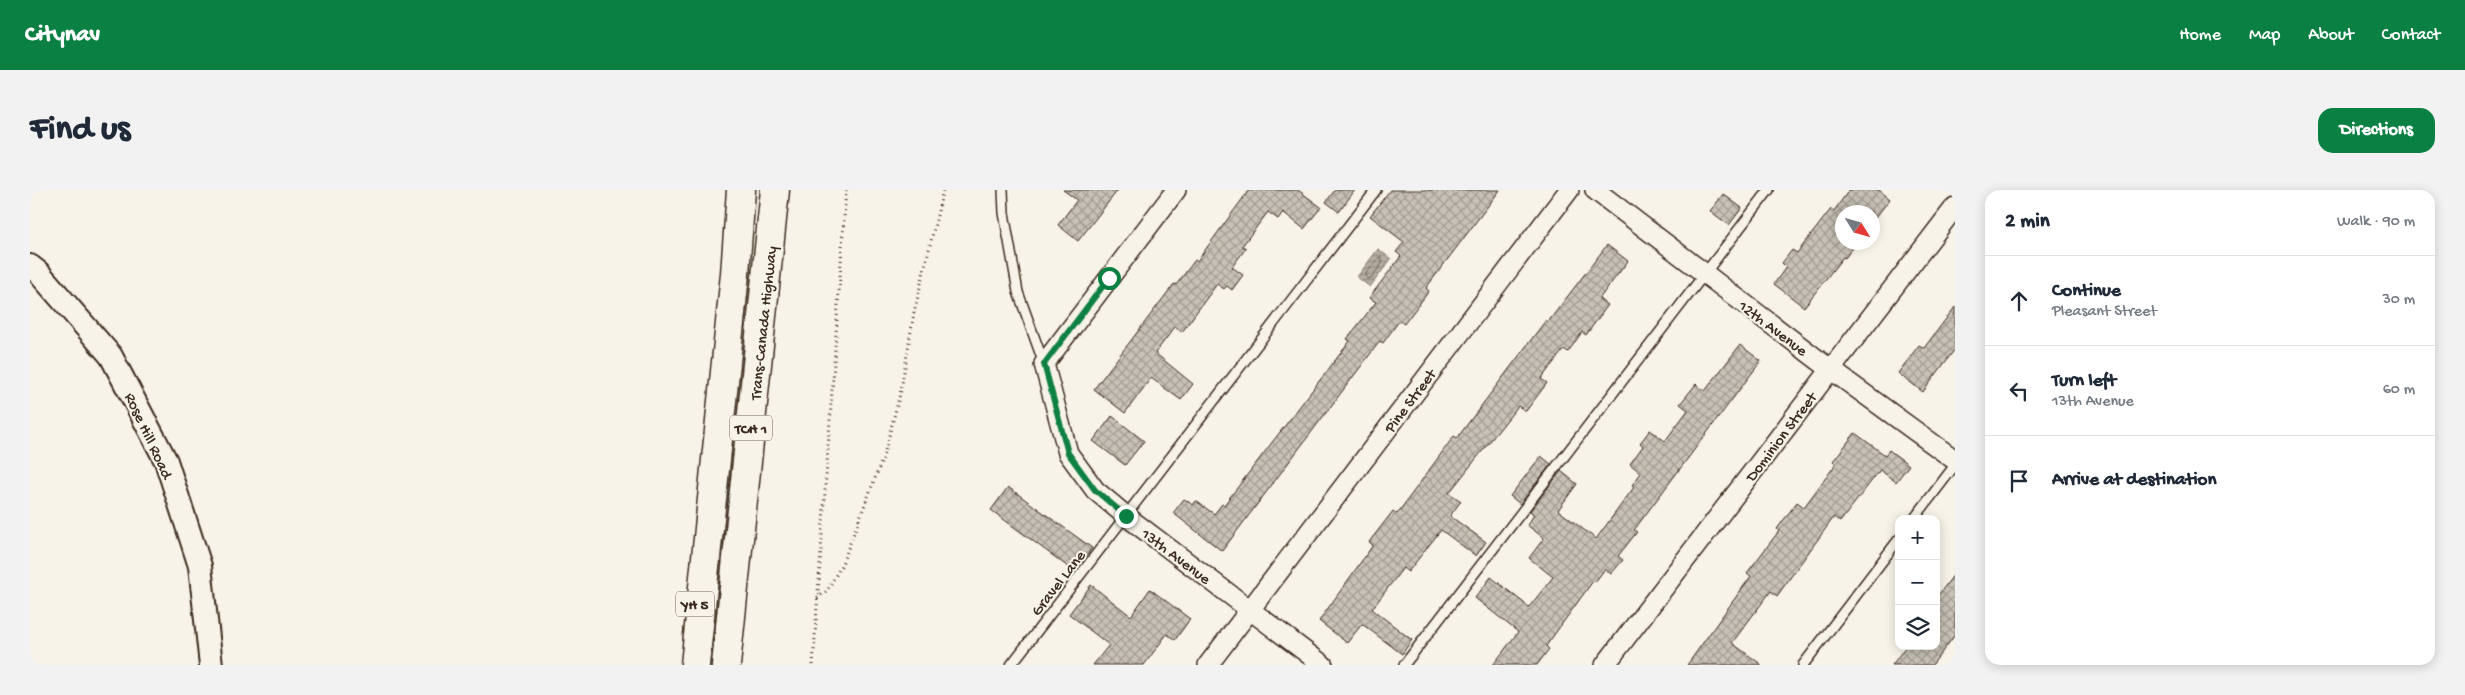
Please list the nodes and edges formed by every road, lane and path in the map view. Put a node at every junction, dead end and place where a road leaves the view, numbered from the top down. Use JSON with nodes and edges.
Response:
{"nodes":[{"id":1,"x":741,"y":190,"type":"edge"},
{"id":2,"x":775,"y":190,"type":"edge"},
{"id":3,"x":846,"y":190,"type":"edge"},
{"id":4,"x":943,"y":190,"type":"edge"},
{"id":5,"x":1003,"y":190,"type":"edge"},
{"id":6,"x":1176,"y":190,"type":"edge"},
{"id":7,"x":1376,"y":190,"type":"edge"},
{"id":8,"x":1570,"y":190,"type":"edge"},
{"id":9,"x":1596,"y":190,"type":"edge"},
{"id":10,"x":1769,"y":190,"type":"edge"},
{"id":11,"x":1955,"y":207,"type":"edge"},
{"id":12,"x":30,"y":266,"type":"edge"},
{"id":13,"x":1705,"y":274,"type":"junction"},
{"id":14,"x":1044,"y":364,"type":"junction"},
{"id":15,"x":1830,"y":369,"type":"junction"},
{"id":16,"x":1955,"y":460,"type":"edge"},
{"id":17,"x":1955,"y":465,"type":"edge"},
{"id":18,"x":1917,"y":515,"type":"edge"},
{"id":19,"x":1126,"y":516,"type":"junction"},
{"id":20,"x":707,"y":542,"type":"junction"},
{"id":21,"x":1895,"y":544,"type":"edge"},
{"id":22,"x":817,"y":598,"type":"junction"},
{"id":23,"x":1249,"y":610,"type":"junction"},
{"id":24,"x":211,"y":665,"type":"edge"},
{"id":25,"x":683,"y":665,"type":"edge"},
{"id":26,"x":695,"y":665,"type":"edge"},
{"id":27,"x":726,"y":665,"type":"edge"},
{"id":28,"x":813,"y":665,"type":"edge"},
{"id":29,"x":1011,"y":665,"type":"edge"},
{"id":30,"x":1208,"y":665,"type":"edge"},
{"id":31,"x":1323,"y":665,"type":"edge"},
{"id":32,"x":1404,"y":665,"type":"edge"},
{"id":33,"x":1604,"y":665,"type":"edge"},
{"id":34,"x":1803,"y":665,"type":"edge"}],
"edges":[{"from":1,"to":20,"type":"highway","name":"Trans-Canada Highway","number":"TCH 1"},
{"from":2,"to":27,"type":"highway","name":"Trans-Canada Highway","number":"TCH 1"},
{"from":3,"to":22,"type":"path"},
{"from":4,"to":22,"type":"path"},
{"from":5,"to":14,"type":"lane"},
{"from":6,"to":14,"type":"street"},
{"from":7,"to":19,"type":"lane","name":"Gravel Lane"},
{"from":8,"to":23,"type":"street","name":"Pine Street"},
{"from":9,"to":13,"type":"street","name":"12th Avenue"},
{"from":10,"to":13,"type":"lane"},
{"from":11,"to":15,"type":"street","name":"Dominion Street"},
{"from":12,"to":24,"type":"street","name":"Rose Hill Road"},
{"from":13,"to":15,"type":"street","name":"12th Avenue"},
{"from":13,"to":32,"type":"lane"},
{"from":14,"to":19,"type":"street","name":"13th Avenue"},
{"from":15,"to":16,"type":"street","name":"12th Avenue"},
{"from":15,"to":33,"type":"street","name":"Dominion Street"},
{"from":17,"to":18,"type":"lane"},
{"from":19,"to":23,"type":"street","name":"13th Avenue"},
{"from":19,"to":29,"type":"lane","name":"Gravel Lane"},
{"from":20,"to":25,"type":"highway","number":"YH 5"},
{"from":20,"to":26,"type":"highway","name":"Trans-Canada Highway","number":"TCH 1"},
{"from":21,"to":34,"type":"lane"},
{"from":22,"to":28,"type":"path"},
{"from":23,"to":30,"type":"street","name":"Pine Street"},
{"from":23,"to":31,"type":"street","name":"13th Avenue"}]}
